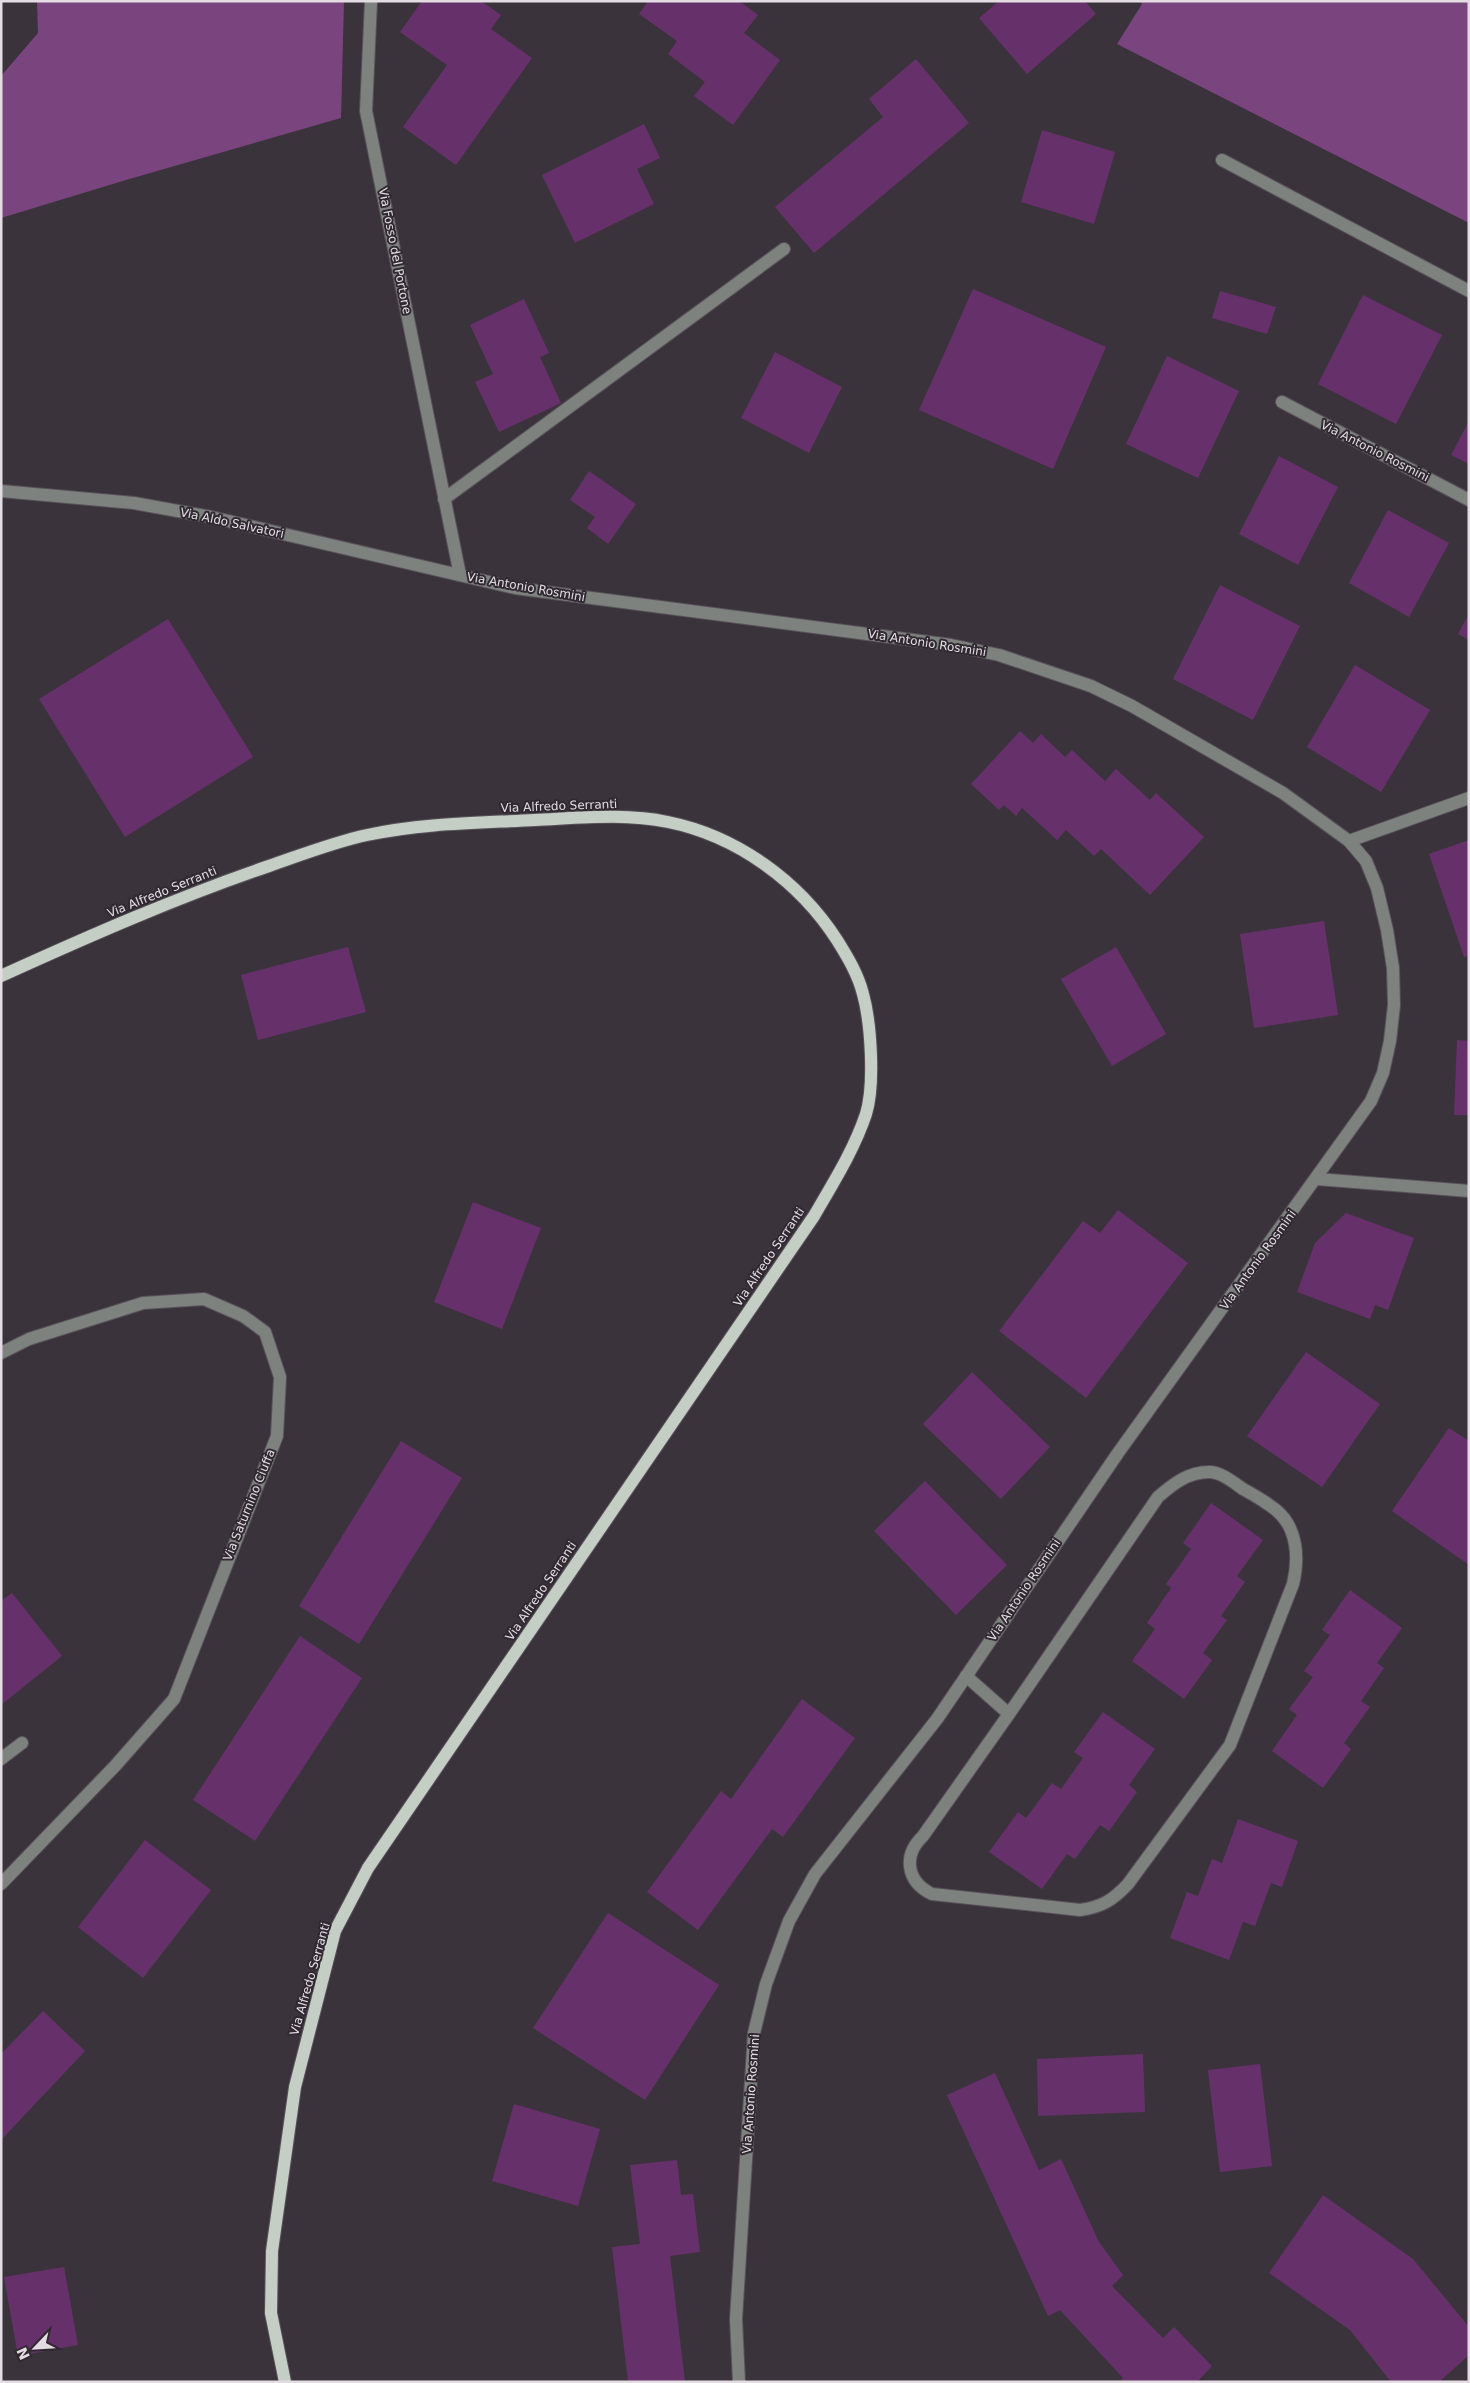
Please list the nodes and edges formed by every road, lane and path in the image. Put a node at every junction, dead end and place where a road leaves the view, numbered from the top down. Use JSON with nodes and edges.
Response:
{"nodes":[{"id":1,"x":371,"y":1,"type":"edge"},
{"id":2,"x":1222,"y":160,"type":"dead end"},
{"id":3,"x":784,"y":249,"type":"dead end"},
{"id":4,"x":1469,"y":291,"type":"edge"},
{"id":5,"x":1282,"y":402,"type":"dead end"},
{"id":6,"x":1,"y":491,"type":"edge"},
{"id":7,"x":444,"y":499,"type":"junction"},
{"id":8,"x":1469,"y":500,"type":"edge"},
{"id":9,"x":460,"y":575,"type":"junction"},
{"id":10,"x":1469,"y":798,"type":"edge"},
{"id":11,"x":1349,"y":841,"type":"junction"},
{"id":12,"x":1,"y":976,"type":"edge"},
{"id":13,"x":1317,"y":1179,"type":"junction"},
{"id":14,"x":1469,"y":1191,"type":"edge"},
{"id":15,"x":1,"y":1353,"type":"edge"},
{"id":16,"x":966,"y":1676,"type":"junction"},
{"id":17,"x":1009,"y":1714,"type":"junction"},
{"id":18,"x":22,"y":1743,"type":"dead end"},
{"id":19,"x":1,"y":1759,"type":"edge"},
{"id":20,"x":1,"y":1884,"type":"edge"},
{"id":21,"x":285,"y":2382,"type":"edge"},
{"id":22,"x":739,"y":2382,"type":"edge"}],
"edges":[{"from":1,"to":7,"type":"street","name":"Via Fosso del Portone"},
{"from":2,"to":4,"type":"street"},
{"from":3,"to":7,"type":"street"},
{"from":5,"to":8,"type":"street","name":"Via Antonio Rosmini"},
{"from":6,"to":9,"type":"street","name":"Via Aldo Salvatori"},
{"from":7,"to":9,"type":"street","name":"Via Fosso del Portone"},
{"from":9,"to":11,"type":"street","name":"Via Antonio Rosmini"},
{"from":10,"to":11,"type":"street"},
{"from":11,"to":13,"type":"street","name":"Via Antonio Rosmini"},
{"from":12,"to":21,"type":"main road","name":"Via Alfredo Serranti"},
{"from":13,"to":14,"type":"street"},
{"from":13,"to":16,"type":"street","name":"Via Antonio Rosmini"},
{"from":15,"to":20,"type":"street","name":"Via Saturnino Ciuffa"},
{"from":16,"to":17,"type":"street"},
{"from":16,"to":22,"type":"street","name":"Via Antonio Rosmini"},
{"from":17,"to":17,"type":"street"},
{"from":18,"to":19,"type":"street"}]}
